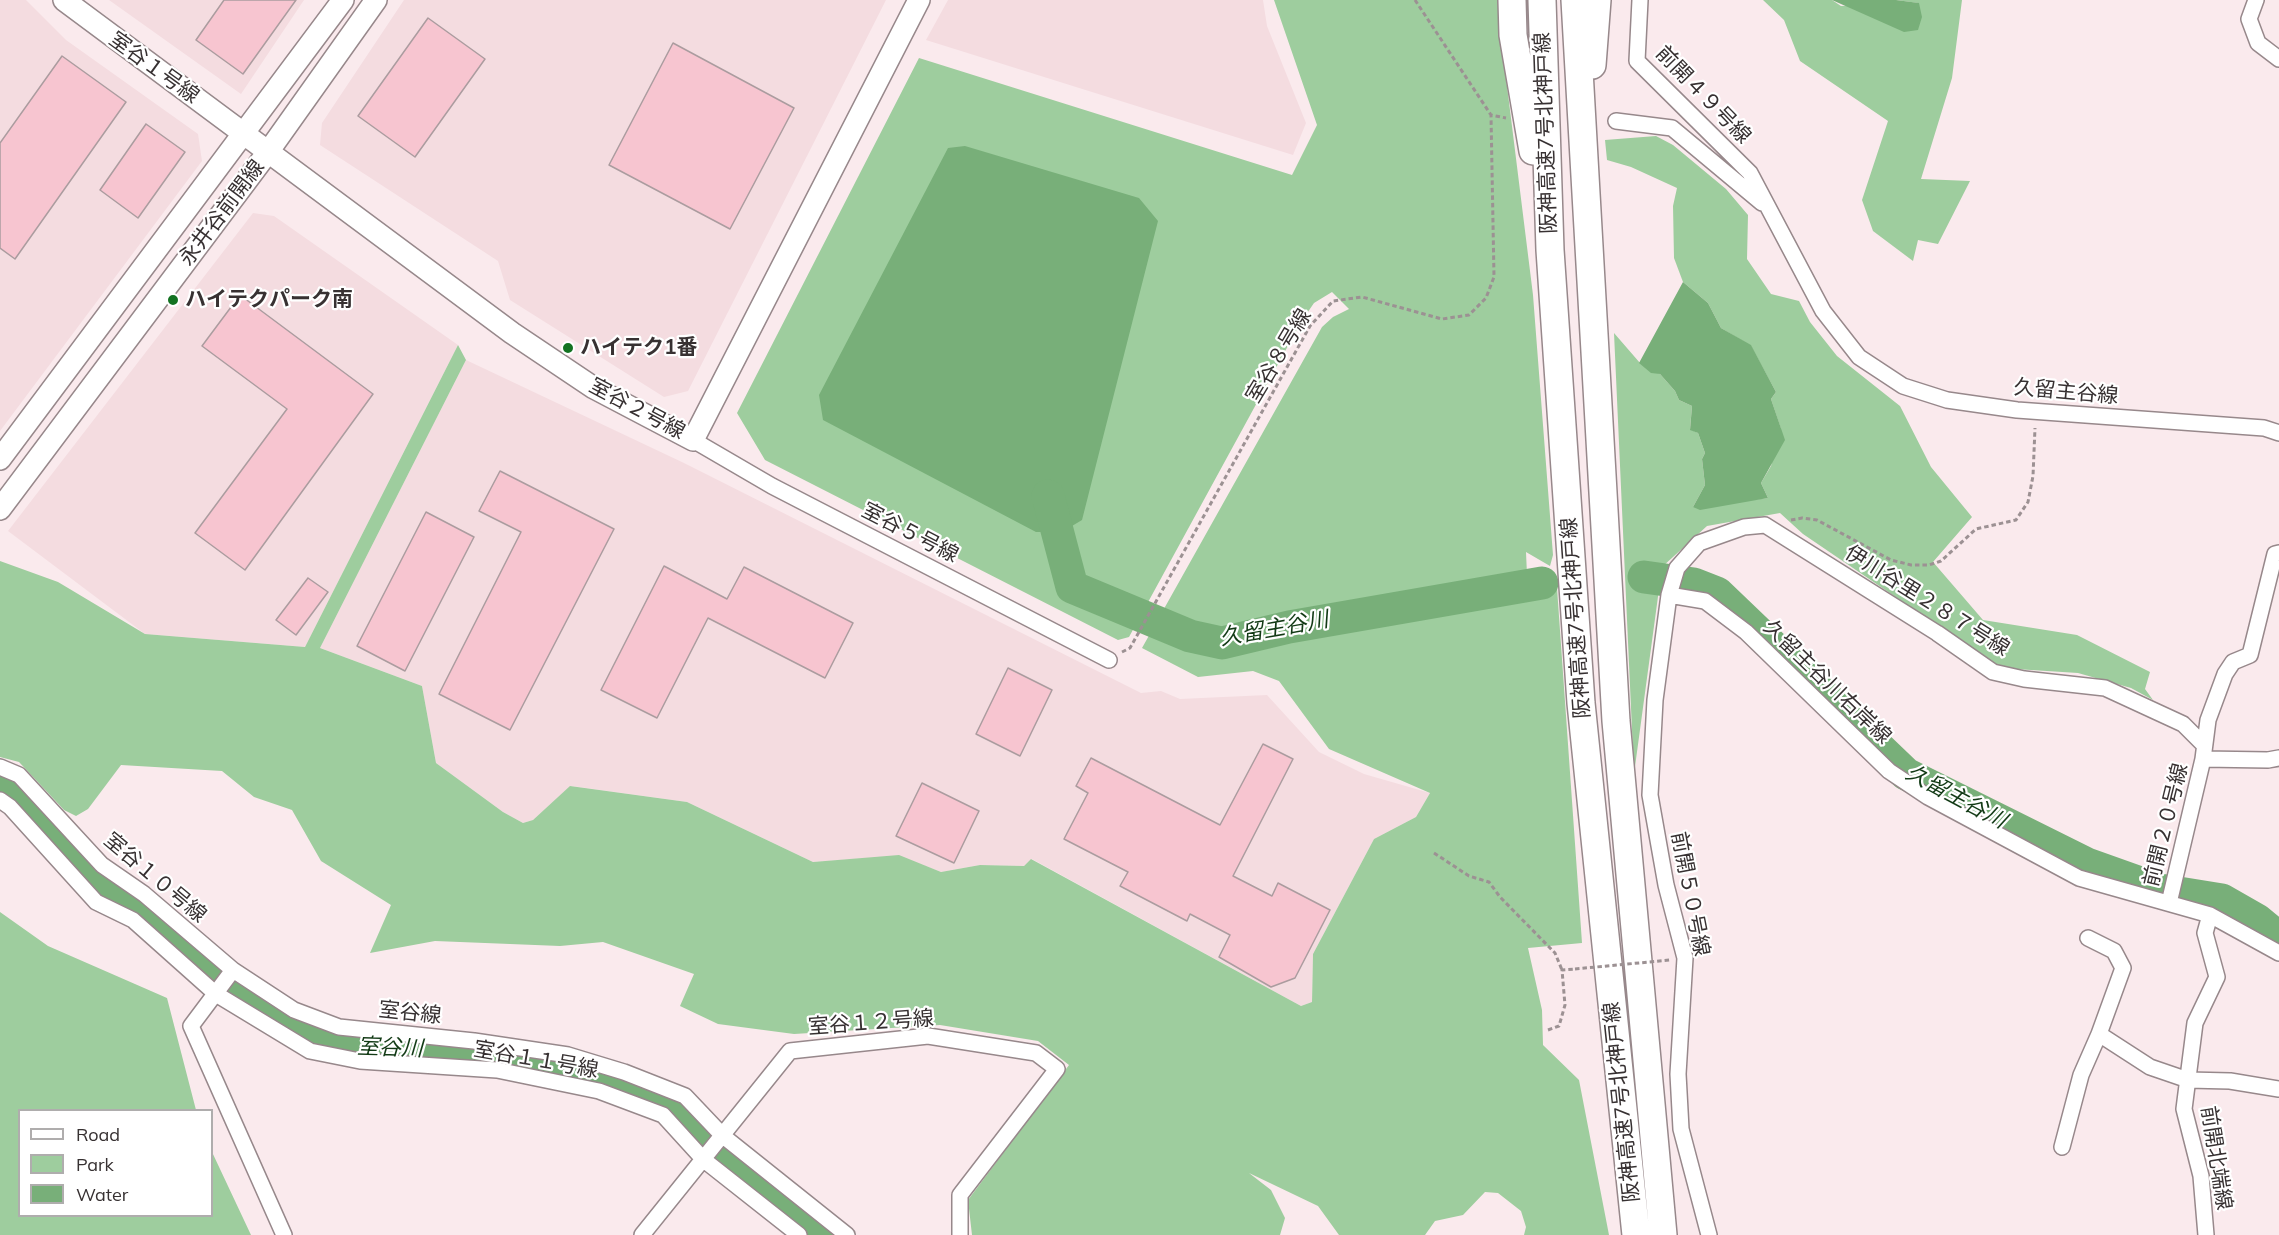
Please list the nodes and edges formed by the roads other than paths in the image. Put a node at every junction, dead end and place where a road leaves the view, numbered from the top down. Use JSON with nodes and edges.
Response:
{"nodes":[{"id":1,"x":64,"y":0,"type":"edge"},
{"id":2,"x":343,"y":0,"type":"edge"},
{"id":3,"x":376,"y":0,"type":"edge"},
{"id":4,"x":919,"y":0,"type":"edge"},
{"id":5,"x":1512,"y":0,"type":"edge"},
{"id":6,"x":1542,"y":0,"type":"edge"},
{"id":7,"x":1575,"y":0,"type":"edge"},
{"id":8,"x":1597,"y":0,"type":"edge"},
{"id":9,"x":1640,"y":0,"type":"edge"},
{"id":10,"x":2256,"y":0,"type":"edge"},
{"id":11,"x":2279,"y":59,"type":"edge"},
{"id":12,"x":1616,"y":121,"type":"dead end"},
{"id":13,"x":244,"y":134,"type":"junction"},
{"id":14,"x":268,"y":152,"type":"junction"},
{"id":15,"x":1583,"y":165,"type":"junction"},
{"id":16,"x":1769,"y":209,"type":"junction"},
{"id":17,"x":1550,"y":250,"type":"junction"},
{"id":18,"x":1859,"y":357,"type":"joint"},
{"id":19,"x":2279,"y":433,"type":"edge"},
{"id":20,"x":693,"y":440,"type":"junction"},
{"id":21,"x":0,"y":459,"type":"edge"},
{"id":22,"x":0,"y":508,"type":"edge"},
{"id":23,"x":2279,"y":553,"type":"edge"},
{"id":24,"x":1672,"y":585,"type":"junction"},
{"id":25,"x":1109,"y":660,"type":"road end"},
{"id":26,"x":2204,"y":752,"type":"junction"},
{"id":27,"x":2279,"y":758,"type":"edge"},
{"id":28,"x":0,"y":767,"type":"edge"},
{"id":29,"x":5,"y":804,"type":"edge"},
{"id":30,"x":2171,"y":894,"type":"junction"},
{"id":31,"x":2210,"y":915,"type":"junction"},
{"id":32,"x":2088,"y":938,"type":"dead end"},
{"id":33,"x":2279,"y":953,"type":"edge"},
{"id":34,"x":232,"y":970,"type":"junction"},
{"id":35,"x":216,"y":993,"type":"junction"},
{"id":36,"x":2099,"y":1034,"type":"junction"},
{"id":37,"x":2188,"y":1080,"type":"junction"},
{"id":38,"x":2279,"y":1089,"type":"edge"},
{"id":39,"x":723,"y":1136,"type":"junction"},
{"id":40,"x":2062,"y":1147,"type":"dead end"},
{"id":41,"x":704,"y":1160,"type":"junction"},
{"id":42,"x":284,"y":1235,"type":"edge"},
{"id":43,"x":642,"y":1235,"type":"edge"},
{"id":44,"x":799,"y":1235,"type":"edge"},
{"id":45,"x":847,"y":1235,"type":"edge"},
{"id":46,"x":960,"y":1235,"type":"edge"},
{"id":47,"x":1636,"y":1235,"type":"edge"},
{"id":48,"x":1664,"y":1235,"type":"edge"},
{"id":49,"x":1709,"y":1235,"type":"edge"},
{"id":50,"x":2206,"y":1235,"type":"edge"}],
"edges":[{"from":1,"to":13,"type":"street","name":"室谷１号線"},
{"from":2,"to":13,"type":"street","name":"永井谷前開線"},
{"from":3,"to":14,"type":"street","name":"永井谷前開線"},
{"from":4,"to":20,"type":"street","name":"室谷２号線"},
{"from":5,"to":17,"type":"highway"},
{"from":6,"to":17,"type":"highway","name":"阪神高速7号北神戸線"},
{"from":7,"to":15,"type":"highway","name":"阪神高速7号北神戸線"},
{"from":8,"to":15,"type":"highway"},
{"from":9,"to":16,"type":"street","name":"前開４９号線"},
{"from":10,"to":11,"type":"street"},
{"from":12,"to":16,"type":"street"},
{"from":13,"to":14,"type":"street","name":"室谷１号線"},
{"from":13,"to":21,"type":"street","name":"永井谷前開線"},
{"from":14,"to":20,"type":"street","name":"室谷２号線"},
{"from":14,"to":22,"type":"street","name":"永井谷前開線"},
{"from":15,"to":48,"type":"highway","name":"阪神高速7号北神戸線"},
{"from":16,"to":18,"type":"street","name":"前開４９号線"},
{"from":17,"to":47,"type":"highway","name":"阪神高速7号北神戸線"},
{"from":18,"to":19,"type":"street","name":"久留主谷線"},
{"from":20,"to":25,"type":"street","name":"室谷５号線"},
{"from":23,"to":26,"type":"street"},
{"from":24,"to":26,"type":"street","name":"伊川谷里２８７号線"},
{"from":24,"to":30,"type":"street","name":"久留主谷川右岸線"},
{"from":24,"to":49,"type":"street","name":"前開５０号線"},
{"from":26,"to":27,"type":"street","name":"前開２０号線"},
{"from":26,"to":30,"type":"street","name":"前開２０号線"},
{"from":28,"to":34,"type":"street","name":"室谷１０号線"},
{"from":29,"to":35,"type":"street"},
{"from":30,"to":31,"type":"street","name":"久留主谷川右岸線"},
{"from":31,"to":33,"type":"street","name":"久留主谷川右岸線"},
{"from":31,"to":37,"type":"street","name":"前開北端線"},
{"from":32,"to":36,"type":"street"},
{"from":34,"to":35,"type":"street"},
{"from":34,"to":39,"type":"street","name":"室谷線"},
{"from":35,"to":41,"type":"street","name":"室谷１１号線"},
{"from":35,"to":42,"type":"street"},
{"from":36,"to":37,"type":"street"},
{"from":36,"to":40,"type":"street"},
{"from":37,"to":38,"type":"street"},
{"from":37,"to":50,"type":"street","name":"前開北端線"},
{"from":39,"to":41,"type":"street","name":"室谷１２号線"},
{"from":39,"to":45,"type":"street","name":"室谷線"},
{"from":39,"to":46,"type":"street","name":"室谷１２号線"},
{"from":41,"to":43,"type":"street","name":"室谷１２号線"},
{"from":41,"to":44,"type":"street","name":"室谷１１号線"}]}
